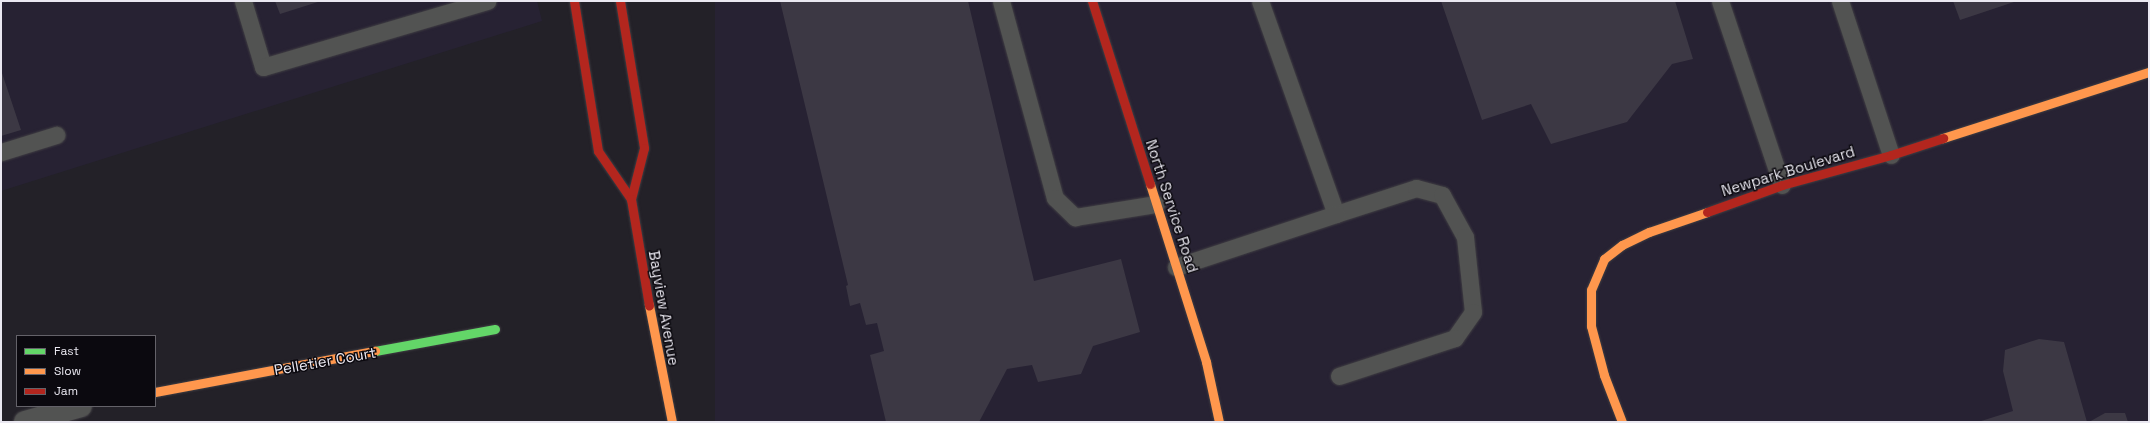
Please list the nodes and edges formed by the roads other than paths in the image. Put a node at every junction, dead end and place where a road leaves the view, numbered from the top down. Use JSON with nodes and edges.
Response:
{"nodes":[{"id":1,"x":242,"y":1,"type":"edge"},
{"id":2,"x":487,"y":1,"type":"edge"},
{"id":3,"x":574,"y":1,"type":"edge"},
{"id":4,"x":620,"y":1,"type":"edge"},
{"id":5,"x":1001,"y":1,"type":"edge"},
{"id":6,"x":1092,"y":1,"type":"edge"},
{"id":7,"x":1260,"y":1,"type":"edge"},
{"id":8,"x":1720,"y":1,"type":"edge"},
{"id":9,"x":1840,"y":1,"type":"edge"},
{"id":10,"x":2149,"y":72,"type":"edge"},
{"id":11,"x":56,"y":135,"type":"dead end"},
{"id":12,"x":1,"y":152,"type":"edge"},
{"id":13,"x":1891,"y":155,"type":"junction"},
{"id":14,"x":1782,"y":184,"type":"junction"},
{"id":15,"x":631,"y":199,"type":"junction"},
{"id":16,"x":1156,"y":204,"type":"junction"},
{"id":17,"x":1336,"y":214,"type":"junction"},
{"id":18,"x":1176,"y":267,"type":"junction"},
{"id":19,"x":495,"y":329,"type":"dead end"},
{"id":20,"x":1339,"y":376,"type":"dead end"},
{"id":21,"x":156,"y":392,"type":"edge"},
{"id":22,"x":77,"y":407,"type":"edge"},
{"id":23,"x":25,"y":422,"type":"edge"},
{"id":24,"x":672,"y":422,"type":"edge"},
{"id":25,"x":1218,"y":422,"type":"edge"},
{"id":26,"x":1622,"y":422,"type":"edge"}],
"edges":[{"from":1,"to":2,"type":"lane"},
{"from":3,"to":15,"type":"street","name":"Bayview Avenue"},
{"from":4,"to":15,"type":"street","name":"Bayview Avenue"},
{"from":5,"to":16,"type":"lane"},
{"from":6,"to":16,"type":"street","name":"North Service Road"},
{"from":7,"to":17,"type":"lane"},
{"from":8,"to":14,"type":"lane"},
{"from":9,"to":13,"type":"lane"},
{"from":10,"to":13,"type":"street","name":"Newpark Boulevard"},
{"from":11,"to":12,"type":"lane"},
{"from":13,"to":14,"type":"street","name":"Newpark Boulevard"},
{"from":14,"to":26,"type":"street","name":"Newpark Boulevard"},
{"from":15,"to":24,"type":"street","name":"Bayview Avenue"},
{"from":16,"to":18,"type":"street","name":"North Service Road"},
{"from":17,"to":18,"type":"lane"},
{"from":17,"to":20,"type":"lane"},
{"from":18,"to":25,"type":"street","name":"North Service Road"},
{"from":19,"to":21,"type":"street","name":"Pelletier Court"},
{"from":22,"to":23,"type":"street"}]}
